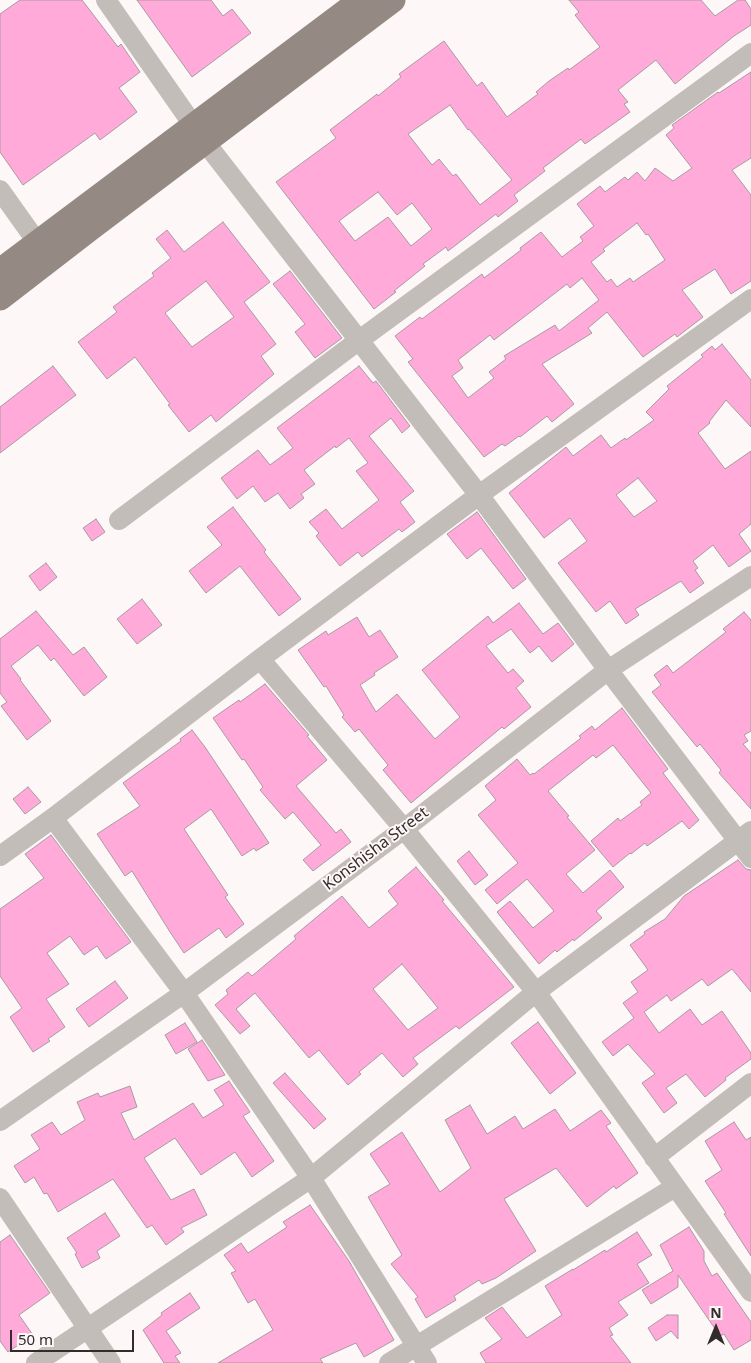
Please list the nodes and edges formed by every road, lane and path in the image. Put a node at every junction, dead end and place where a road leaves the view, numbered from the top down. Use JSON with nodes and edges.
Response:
{"nodes":[{"id":1,"x":106,"y":0,"type":"edge"},
{"id":2,"x":393,"y":0,"type":"edge"},
{"id":3,"x":355,"y":2,"type":"edge"},
{"id":4,"x":751,"y":53,"type":"edge"},
{"id":5,"x":200,"y":134,"type":"junction"},
{"id":6,"x":0,"y":190,"type":"edge"},
{"id":7,"x":38,"y":242,"type":"junction"},
{"id":8,"x":0,"y":271,"type":"edge"},
{"id":9,"x":0,"y":298,"type":"edge"},
{"id":10,"x":751,"y":299,"type":"edge"},
{"id":11,"x":358,"y":341,"type":"junction"},
{"id":12,"x":479,"y":495,"type":"junction"},
{"id":13,"x":120,"y":520,"type":"dead end"},
{"id":14,"x":751,"y":576,"type":"edge"},
{"id":15,"x":260,"y":659,"type":"junction"},
{"id":16,"x":608,"y":670,"type":"junction"},
{"id":17,"x":53,"y":818,"type":"junction"},
{"id":18,"x":404,"y":829,"type":"junction"},
{"id":19,"x":744,"y":836,"type":"edge"},
{"id":20,"x":0,"y":856,"type":"edge"},
{"id":21,"x":751,"y":858,"type":"edge"},
{"id":22,"x":536,"y":992,"type":"junction"},
{"id":23,"x":184,"y":993,"type":"junction"},
{"id":24,"x":751,"y":1082,"type":"edge"},
{"id":25,"x":0,"y":1121,"type":"edge"},
{"id":26,"x":654,"y":1158,"type":"junction"},
{"id":27,"x":310,"y":1178,"type":"junction"},
{"id":28,"x":675,"y":1187,"type":"junction"},
{"id":29,"x":0,"y":1198,"type":"edge"},
{"id":30,"x":751,"y":1292,"type":"edge"},
{"id":31,"x":87,"y":1328,"type":"junction"},
{"id":32,"x":415,"y":1346,"type":"junction"},
{"id":33,"x":36,"y":1363,"type":"edge"},
{"id":34,"x":111,"y":1363,"type":"edge"},
{"id":35,"x":389,"y":1363,"type":"edge"},
{"id":36,"x":427,"y":1363,"type":"edge"}],
"edges":[{"from":1,"to":5,"type":"street"},
{"from":2,"to":5,"type":"main road"},
{"from":3,"to":5,"type":"main road"},
{"from":4,"to":11,"type":"street"},
{"from":5,"to":7,"type":"main road"},
{"from":5,"to":9,"type":"main road"},
{"from":5,"to":11,"type":"street"},
{"from":6,"to":7,"type":"street"},
{"from":7,"to":8,"type":"main road"},
{"from":10,"to":12,"type":"street"},
{"from":11,"to":12,"type":"street"},
{"from":11,"to":13,"type":"street"},
{"from":12,"to":15,"type":"street"},
{"from":12,"to":16,"type":"street"},
{"from":14,"to":16,"type":"street","name":"Konshisha Street"},
{"from":15,"to":17,"type":"street"},
{"from":15,"to":18,"type":"street"},
{"from":16,"to":18,"type":"street","name":"Konshisha Street"},
{"from":16,"to":19,"type":"street"},
{"from":17,"to":20,"type":"street"},
{"from":17,"to":23,"type":"street"},
{"from":18,"to":22,"type":"street"},
{"from":18,"to":23,"type":"street","name":"Konshisha Street"},
{"from":19,"to":21,"type":"street"},
{"from":19,"to":22,"type":"street"},
{"from":22,"to":26,"type":"street"},
{"from":22,"to":27,"type":"street"},
{"from":23,"to":25,"type":"street","name":"Konshisha Street"},
{"from":23,"to":27,"type":"street"},
{"from":24,"to":26,"type":"street"},
{"from":26,"to":28,"type":"street"},
{"from":27,"to":31,"type":"street"},
{"from":27,"to":32,"type":"street"},
{"from":28,"to":30,"type":"street"},
{"from":28,"to":32,"type":"street"},
{"from":29,"to":31,"type":"street"},
{"from":31,"to":33,"type":"street"},
{"from":31,"to":34,"type":"street"},
{"from":32,"to":35,"type":"street"},
{"from":32,"to":36,"type":"street"}]}
